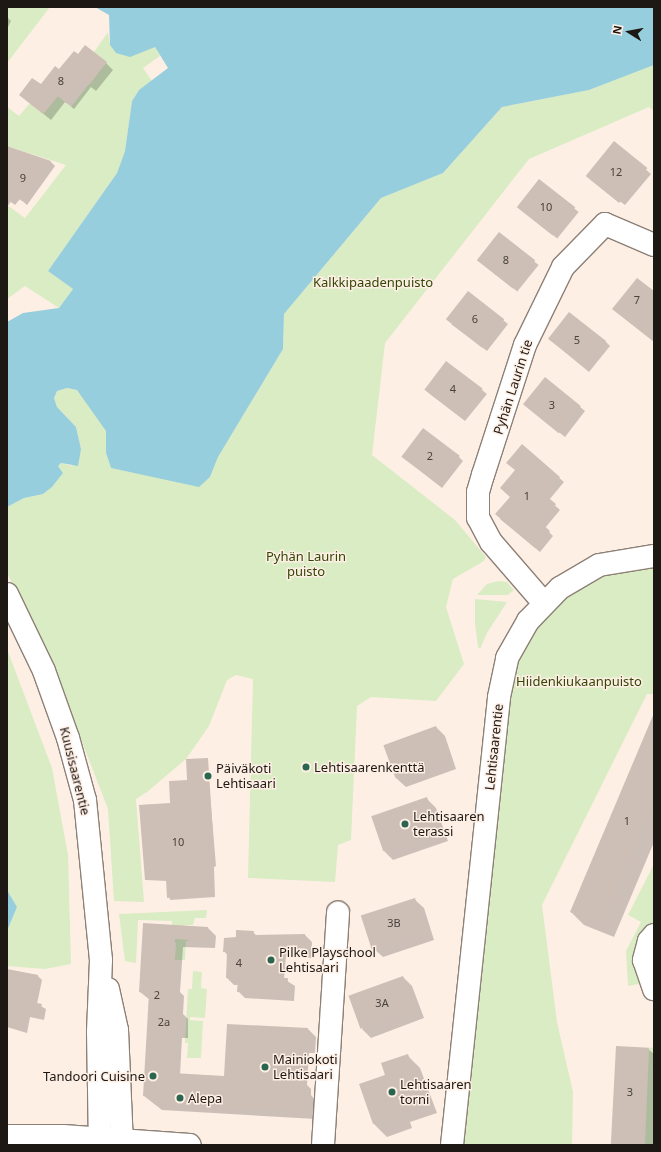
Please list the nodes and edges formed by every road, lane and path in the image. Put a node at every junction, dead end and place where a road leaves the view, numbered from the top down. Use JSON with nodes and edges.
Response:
{"nodes":[{"id":1,"x":654,"y":245,"type":"edge"},
{"id":2,"x":654,"y":556,"type":"edge"},
{"id":3,"x":7,"y":594,"type":"edge"},
{"id":4,"x":543,"y":602,"type":"junction"},
{"id":5,"x":338,"y":912,"type":"dead end"},
{"id":6,"x":654,"y":935,"type":"edge"},
{"id":7,"x":101,"y":960,"type":"junction"},
{"id":8,"x":654,"y":989,"type":"edge"},
{"id":9,"x":7,"y":1136,"type":"edge"},
{"id":10,"x":100,"y":1142,"type":"edge"},
{"id":11,"x":122,"y":1143,"type":"edge"},
{"id":12,"x":190,"y":1145,"type":"edge"},
{"id":13,"x":323,"y":1145,"type":"edge"},
{"id":14,"x":452,"y":1145,"type":"edge"}],
"edges":[{"from":1,"to":4,"type":"street","name":"Pyhän Laurin tie"},
{"from":2,"to":4,"type":"street","name":"Lehtisaarentie"},
{"from":3,"to":7,"type":"street","name":"Kuusisaarentie"},
{"from":4,"to":14,"type":"street","name":"Lehtisaarentie"},
{"from":5,"to":13,"type":"street"},
{"from":6,"to":8,"type":"street"},
{"from":7,"to":10,"type":"street","name":"Kuusisaarentie"},
{"from":7,"to":11,"type":"street","name":"Kuusisaarentie"},
{"from":9,"to":10,"type":"street"},
{"from":10,"to":11,"type":"street"},
{"from":11,"to":12,"type":"street"}]}
